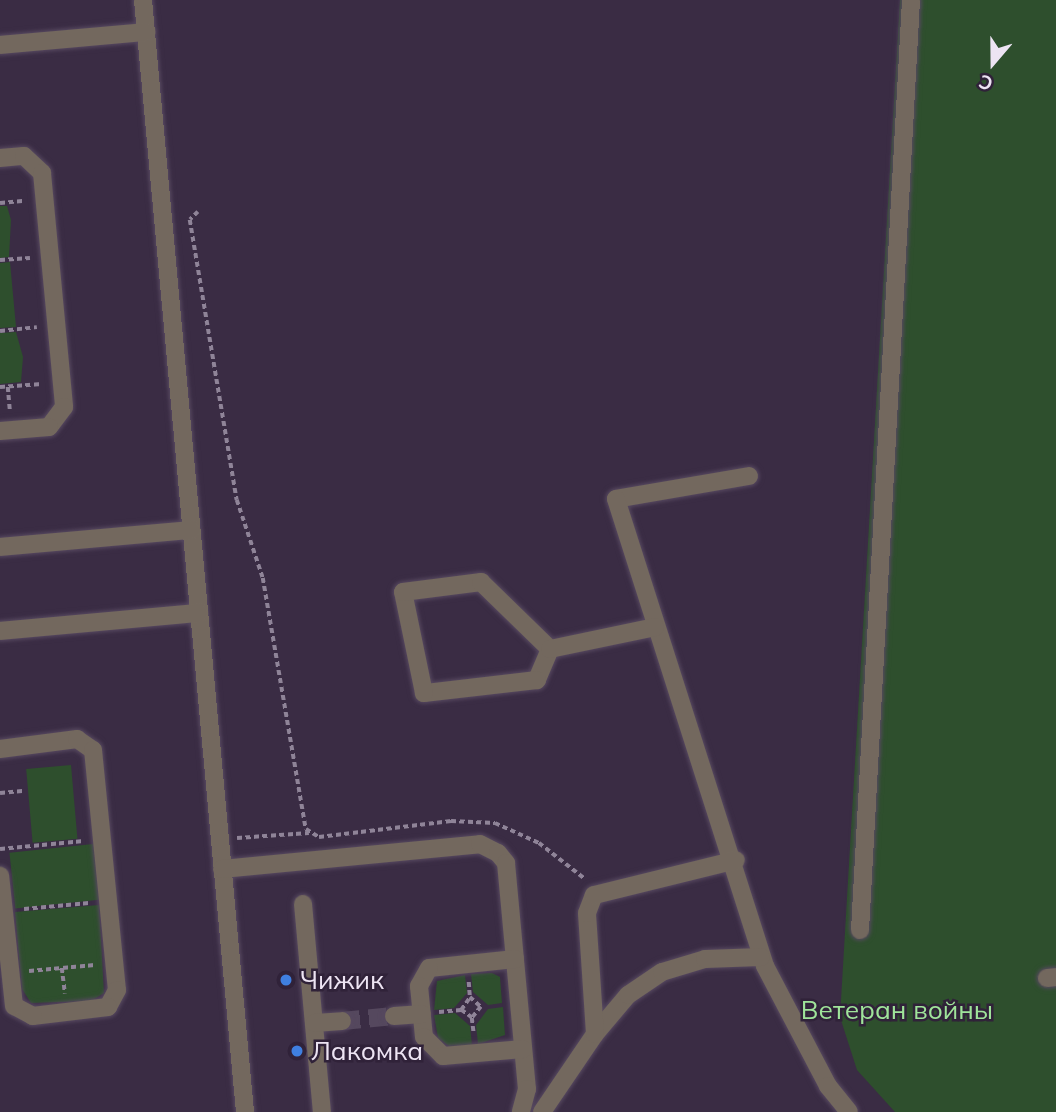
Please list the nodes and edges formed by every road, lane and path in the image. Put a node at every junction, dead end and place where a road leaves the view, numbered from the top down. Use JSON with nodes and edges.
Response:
{"nodes":[{"id":1,"x":143,"y":0,"type":"edge"},
{"id":2,"x":911,"y":0,"type":"edge"},
{"id":3,"x":146,"y":32,"type":"junction"},
{"id":4,"x":0,"y":45,"type":"edge"},
{"id":5,"x":0,"y":158,"type":"edge"},
{"id":6,"x":45,"y":199,"type":"junction"},
{"id":7,"x":0,"y":203,"type":"edge"},
{"id":8,"x":198,"y":212,"type":"dead end"},
{"id":9,"x":50,"y":256,"type":"junction"},
{"id":10,"x":0,"y":260,"type":"edge"},
{"id":11,"x":56,"y":326,"type":"junction"},
{"id":12,"x":0,"y":331,"type":"edge"},
{"id":13,"x":61,"y":382,"type":"junction"},
{"id":14,"x":0,"y":387,"type":"edge"},
{"id":15,"x":0,"y":431,"type":"edge"},
{"id":16,"x":749,"y":476,"type":"dead end"},
{"id":17,"x":191,"y":530,"type":"junction"},
{"id":18,"x":0,"y":547,"type":"edge"},
{"id":19,"x":199,"y":613,"type":"junction"},
{"id":20,"x":655,"y":627,"type":"junction"},
{"id":21,"x":0,"y":631,"type":"edge"},
{"id":22,"x":550,"y":649,"type":"junction"},
{"id":23,"x":0,"y":749,"type":"edge"},
{"id":24,"x":26,"y":791,"type":"dead end"},
{"id":25,"x":0,"y":793,"type":"edge"},
{"id":26,"x":309,"y":833,"type":"junction"},
{"id":27,"x":220,"y":839,"type":"junction"},
{"id":28,"x":103,"y":840,"type":"junction"},
{"id":29,"x":0,"y":849,"type":"edge"},
{"id":30,"x":736,"y":860,"type":"junction"},
{"id":31,"x":222,"y":869,"type":"junction"},
{"id":32,"x":0,"y":876,"type":"edge"},
{"id":33,"x":598,"y":891,"type":"junction"},
{"id":34,"x":109,"y":902,"type":"junction"},
{"id":35,"x":303,"y":904,"type":"dead end"},
{"id":36,"x":3,"y":911,"type":"junction"},
{"id":37,"x":860,"y":930,"type":"dead end"},
{"id":38,"x":761,"y":957,"type":"junction"},
{"id":39,"x":515,"y":959,"type":"junction"},
{"id":40,"x":114,"y":963,"type":"junction"},
{"id":41,"x":6,"y":968,"type":"edge"},
{"id":42,"x":422,"y":1014,"type":"junction"},
{"id":43,"x":394,"y":1016,"type":"tunnel mouth"},
{"id":44,"x":472,"y":1018,"type":"junction"},
{"id":45,"x":342,"y":1021,"type":"tunnel mouth"},
{"id":46,"x":314,"y":1023,"type":"junction"},
{"id":47,"x":595,"y":1034,"type":"junction"},
{"id":48,"x":523,"y":1049,"type":"junction"},
{"id":49,"x":476,"y":1054,"type":"junction"},
{"id":50,"x":245,"y":1112,"type":"edge"},
{"id":51,"x":322,"y":1112,"type":"edge"},
{"id":52,"x":521,"y":1112,"type":"edge"},
{"id":53,"x":542,"y":1112,"type":"edge"},
{"id":54,"x":849,"y":1112,"type":"edge"}],
"edges":[{"from":1,"to":3,"type":"lane"},
{"from":2,"to":37,"type":"lane"},
{"from":3,"to":4,"type":"lane"},
{"from":3,"to":17,"type":"lane"},
{"from":5,"to":6,"type":"lane"},
{"from":6,"to":7,"type":"path"},
{"from":6,"to":9,"type":"lane"},
{"from":8,"to":26,"type":"path"},
{"from":9,"to":10,"type":"path"},
{"from":9,"to":11,"type":"lane"},
{"from":11,"to":12,"type":"path"},
{"from":11,"to":13,"type":"lane"},
{"from":13,"to":14,"type":"path"},
{"from":13,"to":15,"type":"lane"},
{"from":16,"to":20,"type":"lane"},
{"from":17,"to":18,"type":"lane"},
{"from":17,"to":19,"type":"lane"},
{"from":19,"to":21,"type":"lane"},
{"from":19,"to":27,"type":"lane"},
{"from":20,"to":22,"type":"lane"},
{"from":20,"to":30,"type":"lane"},
{"from":22,"to":22,"type":"lane"},
{"from":23,"to":28,"type":"lane"},
{"from":24,"to":25,"type":"path"},
{"from":26,"to":27,"type":"path"},
{"from":26,"to":33,"type":"path"},
{"from":27,"to":31,"type":"lane"},
{"from":28,"to":29,"type":"path"},
{"from":28,"to":34,"type":"lane"},
{"from":30,"to":33,"type":"lane"},
{"from":30,"to":38,"type":"lane"},
{"from":31,"to":39,"type":"lane"},
{"from":31,"to":50,"type":"lane"},
{"from":32,"to":36,"type":"lane"},
{"from":33,"to":47,"type":"lane"},
{"from":34,"to":36,"type":"path"},
{"from":34,"to":40,"type":"lane"},
{"from":35,"to":46,"type":"lane"},
{"from":36,"to":41,"type":"lane"},
{"from":38,"to":47,"type":"lane"},
{"from":38,"to":54,"type":"lane"},
{"from":39,"to":42,"type":"lane"},
{"from":39,"to":48,"type":"lane"},
{"from":40,"to":41,"type":"path"},
{"from":40,"to":41,"type":"lane"},
{"from":42,"to":43,"type":"lane"},
{"from":42,"to":49,"type":"lane"},
{"from":44,"to":44,"type":"path"},
{"from":44,"to":49,"type":"path"},
{"from":45,"to":46,"type":"lane"},
{"from":46,"to":51,"type":"lane"},
{"from":47,"to":53,"type":"lane"},
{"from":48,"to":49,"type":"lane"},
{"from":48,"to":52,"type":"lane"}]}
